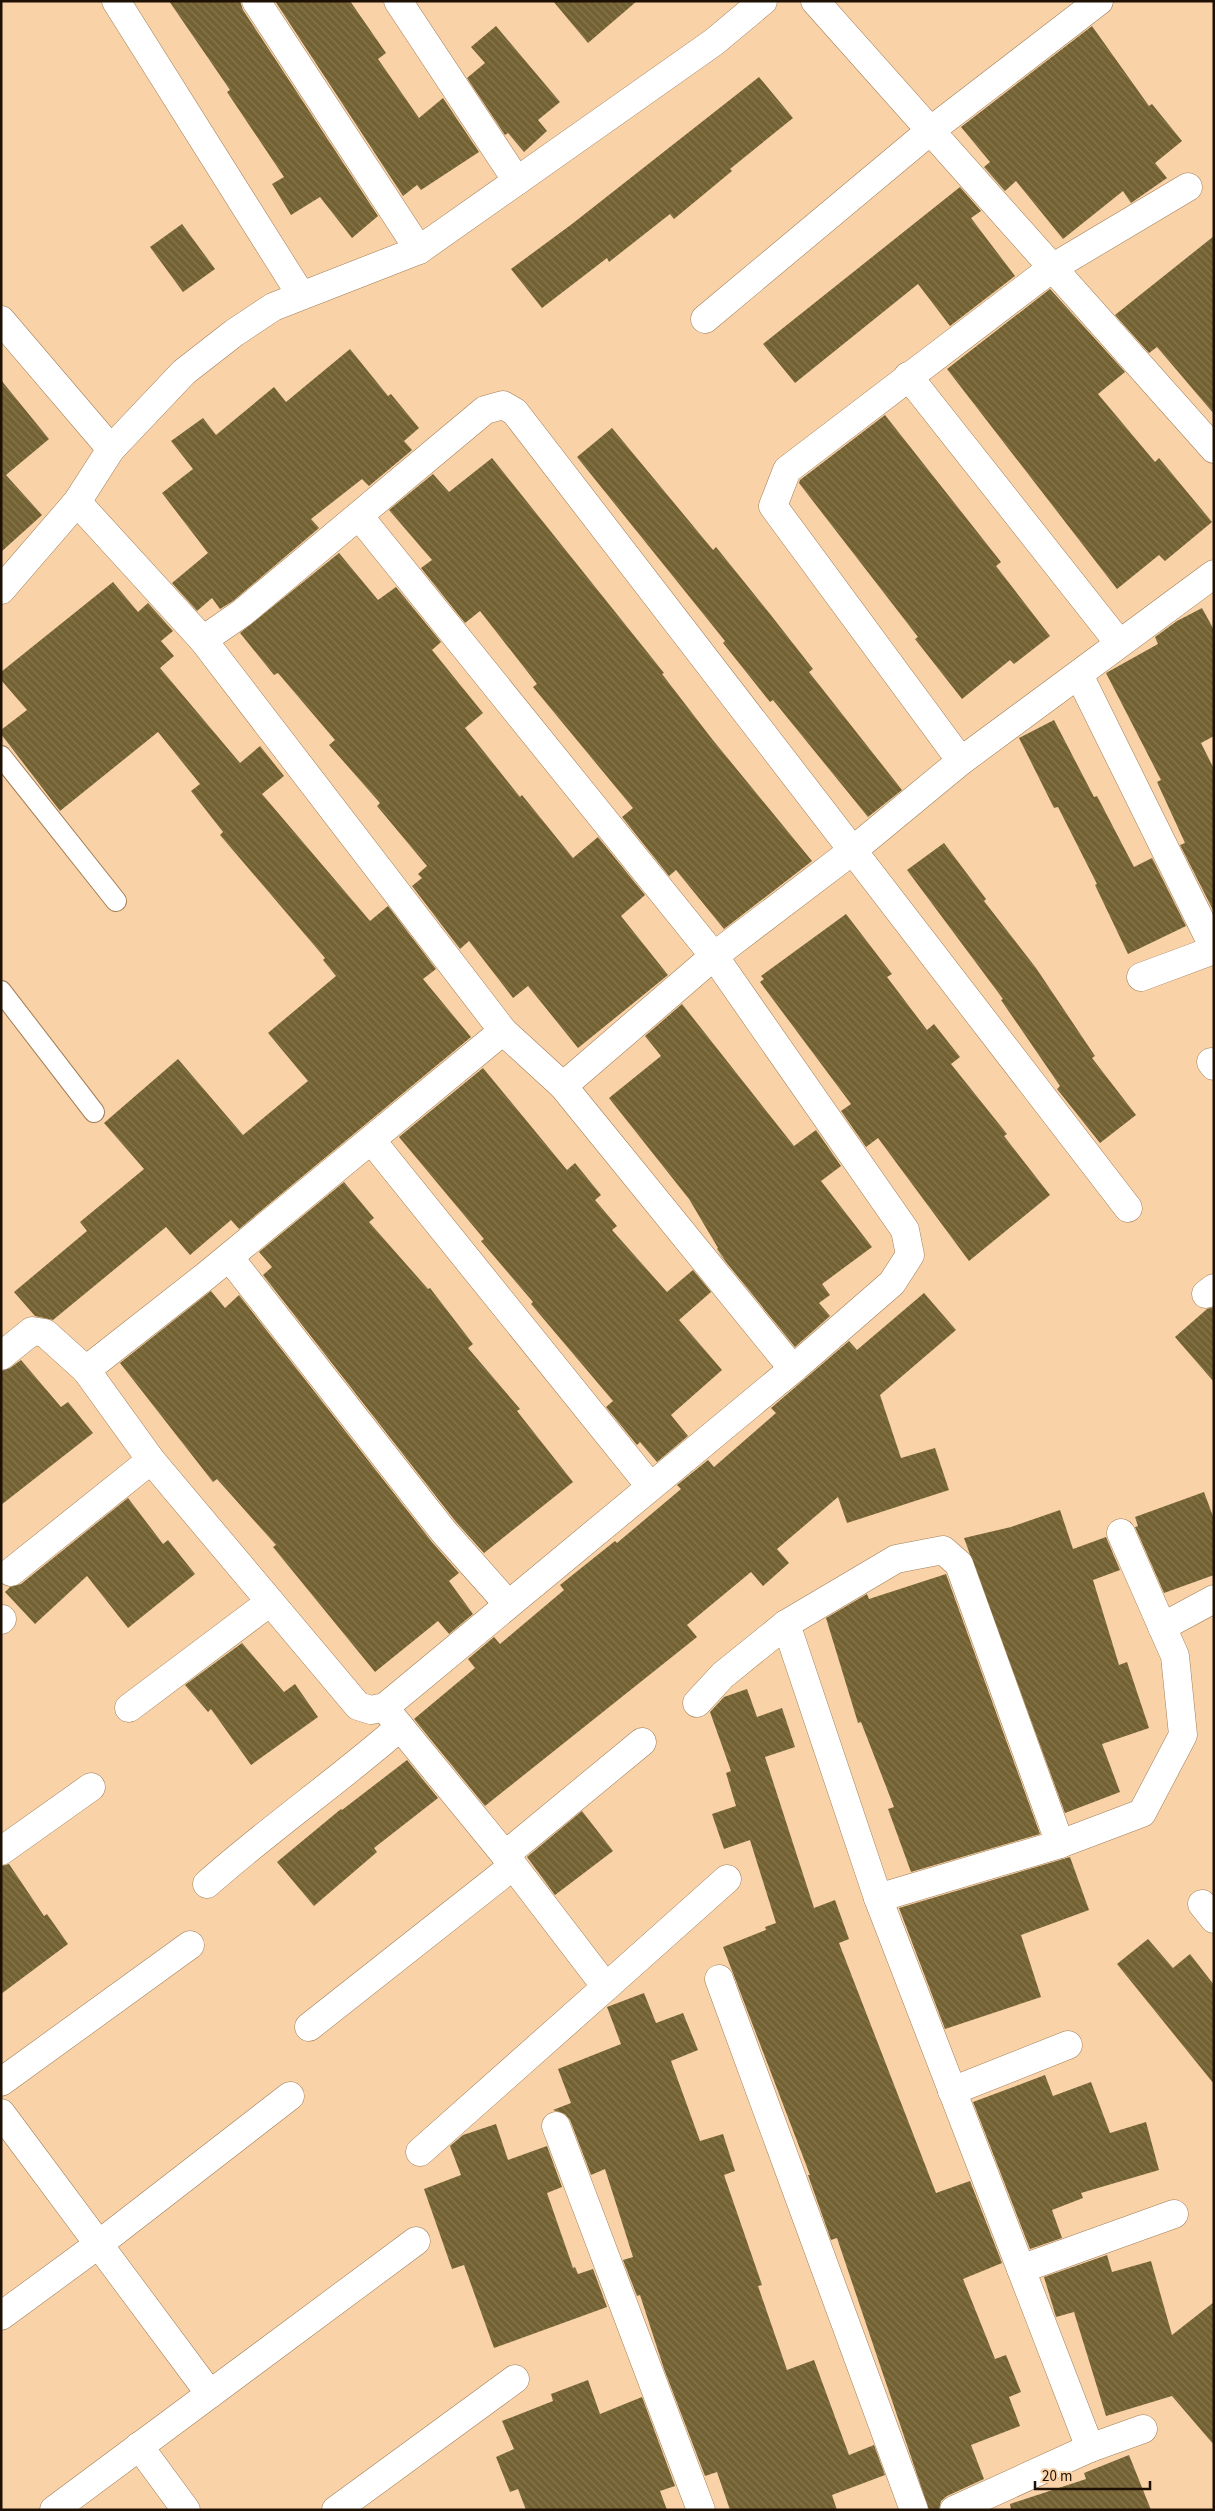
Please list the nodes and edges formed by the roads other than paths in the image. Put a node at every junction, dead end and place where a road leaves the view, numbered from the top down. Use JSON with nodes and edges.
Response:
{"nodes":[{"id":1,"x":116,"y":1,"type":"edge"},
{"id":2,"x":256,"y":1,"type":"edge"},
{"id":3,"x":398,"y":1,"type":"edge"},
{"id":4,"x":763,"y":1,"type":"edge"},
{"id":5,"x":815,"y":1,"type":"edge"},
{"id":6,"x":1099,"y":1,"type":"edge"},
{"id":7,"x":930,"y":131,"type":"junction"},
{"id":8,"x":517,"y":181,"type":"junction"},
{"id":9,"x":1188,"y":187,"type":"dead end"},
{"id":10,"x":419,"y":250,"type":"junction"},
{"id":11,"x":1052,"y":268,"type":"junction"},
{"id":12,"x":301,"y":295,"type":"junction"},
{"id":13,"x":706,"y":319,"type":"dead end"},
{"id":14,"x":1,"y":320,"type":"edge"},
{"id":15,"x":908,"y":376,"type":"junction"},
{"id":16,"x":111,"y":449,"type":"junction"},
{"id":17,"x":1214,"y":449,"type":"edge"},
{"id":18,"x":77,"y":502,"type":"junction"},
{"id":19,"x":359,"y":516,"type":"junction"},
{"id":20,"x":1214,"y":574,"type":"edge"},
{"id":21,"x":1,"y":590,"type":"edge"},
{"id":22,"x":203,"y":640,"type":"junction"},
{"id":23,"x":1119,"y":643,"type":"junction"},
{"id":24,"x":1079,"y":675,"type":"junction"},
{"id":25,"x":1,"y":756,"type":"edge"},
{"id":26,"x":961,"y":760,"type":"junction"},
{"id":27,"x":852,"y":851,"type":"junction"},
{"id":28,"x":116,"y":901,"type":"dead end"},
{"id":29,"x":1214,"y":949,"type":"edge"},
{"id":30,"x":714,"y":956,"type":"junction"},
{"id":31,"x":1141,"y":977,"type":"dead end"},
{"id":32,"x":1,"y":991,"type":"edge"},
{"id":33,"x":503,"y":1031,"type":"junction"},
{"id":34,"x":563,"y":1086,"type":"junction"},
{"id":35,"x":94,"y":1112,"type":"dead end"},
{"id":36,"x":372,"y":1141,"type":"junction"},
{"id":37,"x":1128,"y":1208,"type":"dead end"},
{"id":38,"x":229,"y":1257,"type":"junction"},
{"id":39,"x":1,"y":1356,"type":"edge"},
{"id":40,"x":86,"y":1370,"type":"junction"},
{"id":41,"x":793,"y":1370,"type":"junction"},
{"id":42,"x":150,"y":1460,"type":"junction"},
{"id":43,"x":650,"y":1486,"type":"junction"},
{"id":44,"x":1121,"y":1533,"type":"dead end"},
{"id":45,"x":11,"y":1572,"type":"dead end"},
{"id":46,"x":1214,"y":1599,"type":"edge"},
{"id":47,"x":270,"y":1602,"type":"junction"},
{"id":48,"x":508,"y":1604,"type":"junction"},
{"id":49,"x":786,"y":1624,"type":"junction"},
{"id":50,"x":1162,"y":1627,"type":"junction"},
{"id":51,"x":696,"y":1703,"type":"dead end"},
{"id":52,"x":129,"y":1708,"type":"dead end"},
{"id":53,"x":392,"y":1717,"type":"junction"},
{"id":54,"x":642,"y":1742,"type":"dead end"},
{"id":55,"x":91,"y":1787,"type":"dead end"},
{"id":56,"x":1060,"y":1844,"type":"junction"},
{"id":57,"x":1,"y":1851,"type":"edge"},
{"id":58,"x":509,"y":1860,"type":"junction"},
{"id":59,"x":727,"y":1880,"type":"dead end"},
{"id":60,"x":207,"y":1884,"type":"dead end"},
{"id":61,"x":878,"y":1898,"type":"junction"},
{"id":62,"x":190,"y":1945,"type":"dead end"},
{"id":63,"x":719,"y":1979,"type":"dead end"},
{"id":64,"x":606,"y":1987,"type":"junction"},
{"id":65,"x":309,"y":2027,"type":"dead end"},
{"id":66,"x":1068,"y":2045,"type":"dead end"},
{"id":67,"x":1,"y":2082,"type":"edge"},
{"id":68,"x":952,"y":2091,"type":"junction"},
{"id":69,"x":290,"y":2096,"type":"dead end"},
{"id":70,"x":1,"y":2113,"type":"edge"},
{"id":71,"x":556,"y":2126,"type":"dead end"},
{"id":72,"x":420,"y":2152,"type":"dead end"},
{"id":73,"x":1174,"y":2214,"type":"dead end"},
{"id":74,"x":416,"y":2241,"type":"dead end"},
{"id":75,"x":99,"y":2244,"type":"junction"},
{"id":76,"x":1020,"y":2269,"type":"junction"},
{"id":77,"x":1,"y":2316,"type":"edge"},
{"id":78,"x":515,"y":2379,"type":"dead end"},
{"id":79,"x":210,"y":2394,"type":"junction"},
{"id":80,"x":1143,"y":2428,"type":"dead end"},
{"id":81,"x":139,"y":2446,"type":"junction"},
{"id":82,"x":1090,"y":2448,"type":"junction"},
{"id":83,"x":54,"y":2510,"type":"edge"},
{"id":84,"x":186,"y":2510,"type":"edge"},
{"id":85,"x":336,"y":2510,"type":"edge"},
{"id":86,"x":701,"y":2510,"type":"edge"},
{"id":87,"x":914,"y":2510,"type":"edge"},
{"id":88,"x":954,"y":2510,"type":"edge"}],
"edges":[{"from":1,"to":12,"type":"street"},
{"from":2,"to":10,"type":"street"},
{"from":3,"to":8,"type":"street"},
{"from":4,"to":8,"type":"street"},
{"from":5,"to":7,"type":"street"},
{"from":6,"to":7,"type":"street"},
{"from":7,"to":11,"type":"street"},
{"from":7,"to":13,"type":"street"},
{"from":8,"to":10,"type":"street"},
{"from":9,"to":11,"type":"street"},
{"from":10,"to":12,"type":"street"},
{"from":11,"to":15,"type":"street"},
{"from":11,"to":17,"type":"street"},
{"from":12,"to":16,"type":"street"},
{"from":14,"to":16,"type":"street"},
{"from":15,"to":23,"type":"street"},
{"from":15,"to":26,"type":"street"},
{"from":16,"to":18,"type":"street"},
{"from":18,"to":21,"type":"street"},
{"from":18,"to":22,"type":"street"},
{"from":19,"to":22,"type":"street"},
{"from":19,"to":27,"type":"street"},
{"from":19,"to":30,"type":"street"},
{"from":20,"to":23,"type":"street"},
{"from":22,"to":33,"type":"street"},
{"from":23,"to":24,"type":"street"},
{"from":24,"to":26,"type":"street"},
{"from":24,"to":29,"type":"street"},
{"from":25,"to":28,"type":"lane"},
{"from":26,"to":27,"type":"street"},
{"from":27,"to":30,"type":"street"},
{"from":27,"to":37,"type":"street"},
{"from":29,"to":31,"type":"street"},
{"from":30,"to":34,"type":"street"},
{"from":30,"to":41,"type":"street"},
{"from":32,"to":35,"type":"lane"},
{"from":33,"to":34,"type":"street"},
{"from":33,"to":36,"type":"street"},
{"from":34,"to":41,"type":"street"},
{"from":36,"to":38,"type":"street"},
{"from":36,"to":43,"type":"street"},
{"from":38,"to":40,"type":"street"},
{"from":38,"to":48,"type":"street"},
{"from":39,"to":40,"type":"street"},
{"from":40,"to":42,"type":"street"},
{"from":41,"to":43,"type":"street"},
{"from":42,"to":45,"type":"street"},
{"from":42,"to":47,"type":"street"},
{"from":43,"to":48,"type":"street"},
{"from":44,"to":50,"type":"street"},
{"from":46,"to":50,"type":"street"},
{"from":47,"to":52,"type":"street"},
{"from":47,"to":53,"type":"street"},
{"from":48,"to":53,"type":"street"},
{"from":49,"to":51,"type":"street"},
{"from":49,"to":56,"type":"street"},
{"from":49,"to":61,"type":"street"},
{"from":50,"to":56,"type":"street"},
{"from":53,"to":58,"type":"street"},
{"from":53,"to":60,"type":"street"},
{"from":54,"to":58,"type":"street"},
{"from":55,"to":57,"type":"street"},
{"from":56,"to":61,"type":"street"},
{"from":58,"to":64,"type":"street"},
{"from":58,"to":65,"type":"street"},
{"from":59,"to":64,"type":"street"},
{"from":61,"to":68,"type":"street"},
{"from":62,"to":67,"type":"street"},
{"from":63,"to":87,"type":"street"},
{"from":64,"to":72,"type":"street"},
{"from":66,"to":68,"type":"street"},
{"from":68,"to":76,"type":"street"},
{"from":69,"to":75,"type":"street"},
{"from":70,"to":75,"type":"street"},
{"from":71,"to":86,"type":"street"},
{"from":73,"to":76,"type":"street"},
{"from":74,"to":79,"type":"street"},
{"from":75,"to":77,"type":"street"},
{"from":75,"to":79,"type":"street"},
{"from":76,"to":82,"type":"street"},
{"from":78,"to":85,"type":"street"},
{"from":79,"to":81,"type":"street"},
{"from":80,"to":82,"type":"street"},
{"from":81,"to":83,"type":"street"},
{"from":81,"to":84,"type":"street"},
{"from":82,"to":88,"type":"street"}]}
